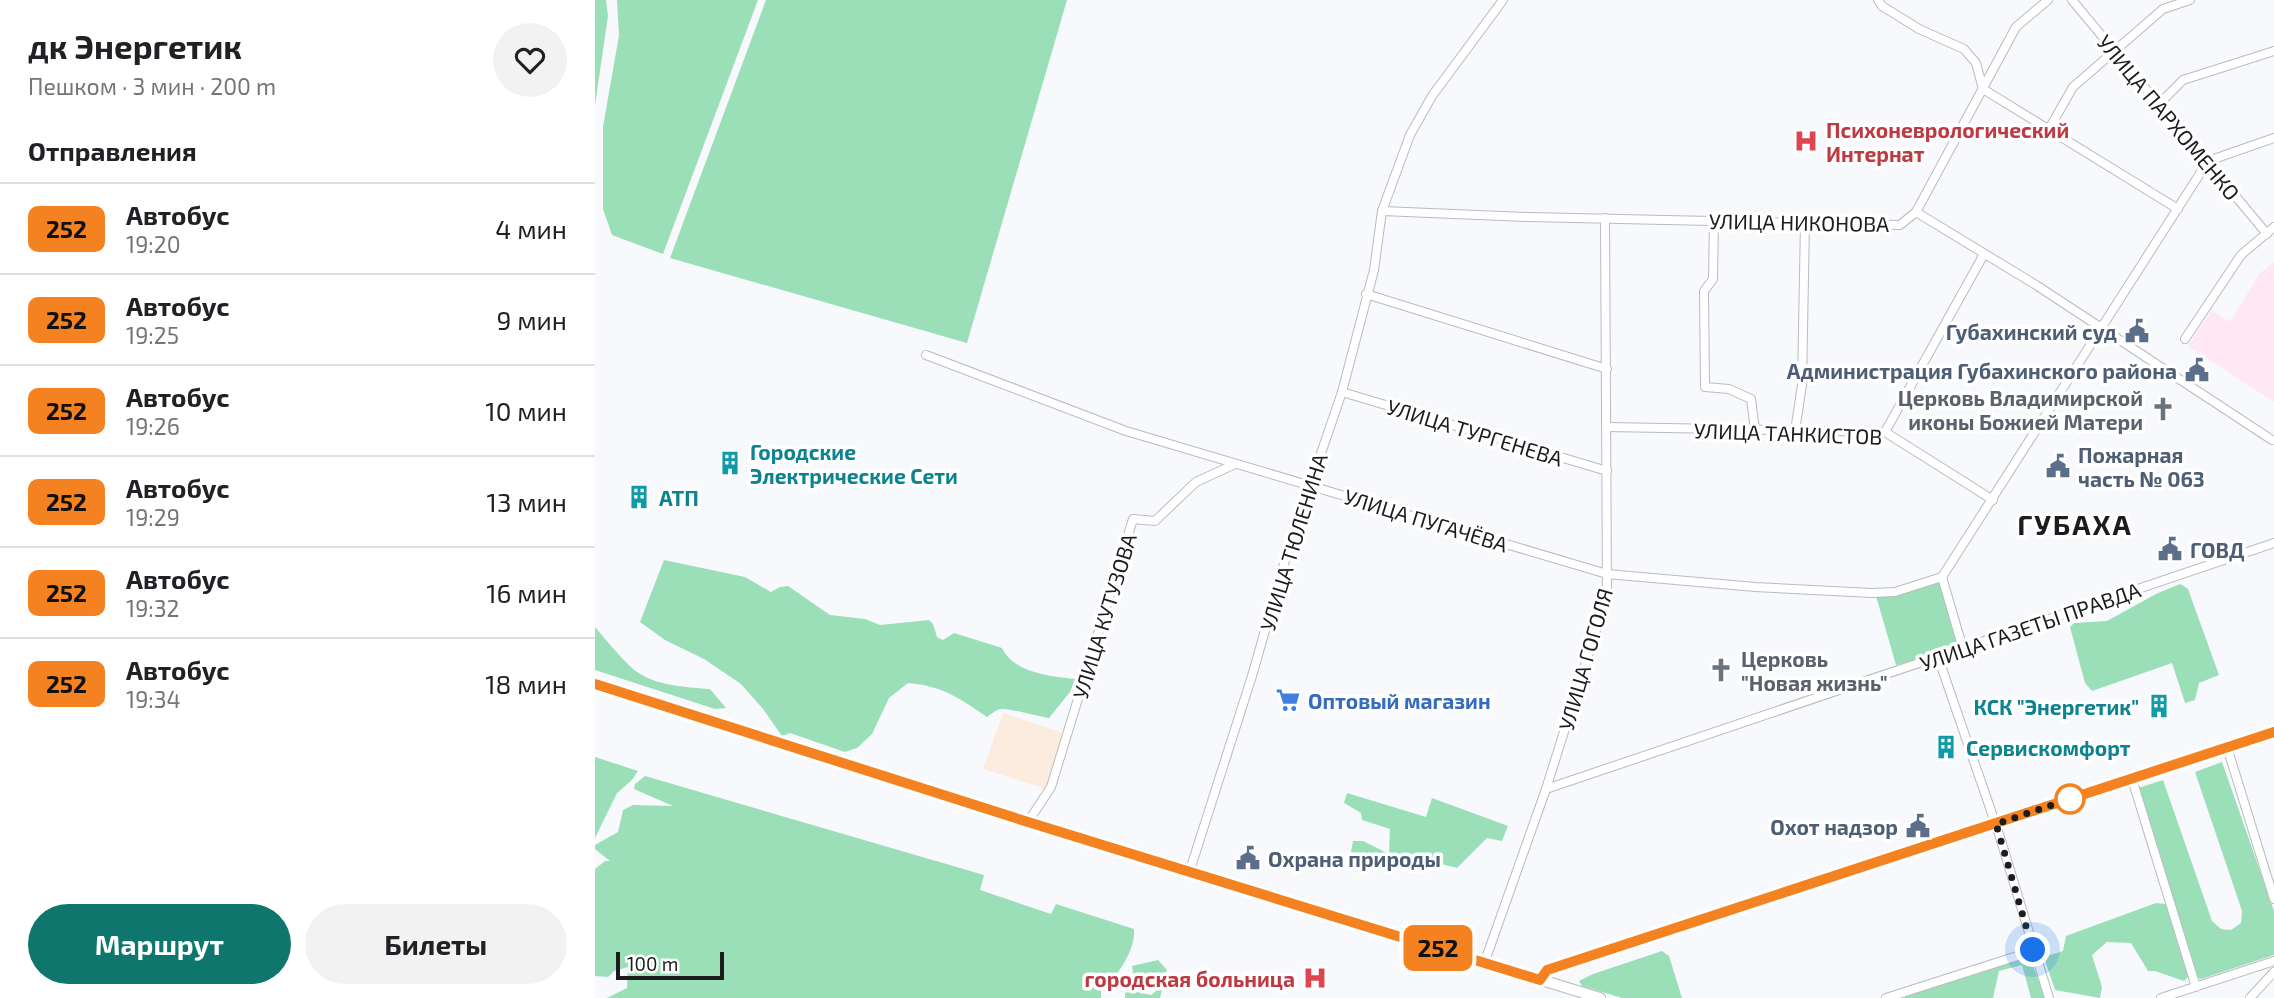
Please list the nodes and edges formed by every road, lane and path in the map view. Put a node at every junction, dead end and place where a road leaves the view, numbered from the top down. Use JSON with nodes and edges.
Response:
{"nodes":[{"id":1,"x":1503,"y":0,"type":"edge"},
{"id":2,"x":1878,"y":0,"type":"edge"},
{"id":3,"x":2047,"y":0,"type":"edge"},
{"id":4,"x":2072,"y":0,"type":"edge"},
{"id":5,"x":2190,"y":0,"type":"edge"},
{"id":6,"x":2115,"y":51,"type":"junction"},
{"id":7,"x":2274,"y":51,"type":"edge"},
{"id":8,"x":1983,"y":89,"type":"junction"},
{"id":9,"x":2159,"y":104,"type":"junction"},
{"id":10,"x":2049,"y":129,"type":"junction"},
{"id":11,"x":2274,"y":138,"type":"edge"},
{"id":12,"x":2208,"y":162,"type":"junction"},
{"id":13,"x":2178,"y":209,"type":"junction"},
{"id":14,"x":1382,"y":211,"type":"junction"},
{"id":15,"x":1916,"y":212,"type":"junction"},
{"id":16,"x":1605,"y":218,"type":"junction"},
{"id":17,"x":1714,"y":220,"type":"junction"},
{"id":18,"x":1805,"y":222,"type":"junction"},
{"id":19,"x":2274,"y":227,"type":"edge"},
{"id":20,"x":2267,"y":234,"type":"junction"},
{"id":21,"x":1984,"y":254,"type":"junction"},
{"id":22,"x":1366,"y":294,"type":"junction"},
{"id":23,"x":2102,"y":329,"type":"junction"},
{"id":24,"x":2185,"y":339,"type":"dead end"},
{"id":25,"x":926,"y":355,"type":"dead end"},
{"id":26,"x":1607,"y":369,"type":"junction"},
{"id":27,"x":1342,"y":392,"type":"junction"},
{"id":28,"x":1607,"y":427,"type":"junction"},
{"id":29,"x":1755,"y":430,"type":"junction"},
{"id":30,"x":1795,"y":431,"type":"junction"},
{"id":31,"x":1885,"y":432,"type":"junction"},
{"id":32,"x":2273,"y":441,"type":"edge"},
{"id":33,"x":1233,"y":464,"type":"junction"},
{"id":34,"x":1607,"y":471,"type":"junction"},
{"id":35,"x":1309,"y":485,"type":"junction"},
{"id":36,"x":1993,"y":500,"type":"junction"},
{"id":37,"x":2274,"y":542,"type":"edge"},
{"id":38,"x":1607,"y":574,"type":"junction"},
{"id":39,"x":1943,"y":577,"type":"junction"},
{"id":40,"x":1963,"y":649,"type":"junction"},
{"id":41,"x":1938,"y":657,"type":"junction"},
{"id":42,"x":595,"y":684,"type":"edge"},
{"id":43,"x":2274,"y":732,"type":"edge"},
{"id":44,"x":2227,"y":747,"type":"junction"},
{"id":45,"x":2132,"y":779,"type":"junction"},
{"id":46,"x":1546,"y":789,"type":"junction"},
{"id":47,"x":1028,"y":822,"type":"junction"},
{"id":48,"x":1996,"y":824,"type":"junction"},
{"id":49,"x":1190,"y":870,"type":"junction"},
{"id":50,"x":2274,"y":900,"type":"edge"},
{"id":51,"x":2033,"y":950,"type":"junction"},
{"id":52,"x":1485,"y":961,"type":"junction"},
{"id":53,"x":2274,"y":961,"type":"edge"},
{"id":54,"x":2274,"y":972,"type":"edge"},
{"id":55,"x":1540,"y":980,"type":"junction"},
{"id":56,"x":2196,"y":987,"type":"junction"},
{"id":57,"x":1600,"y":998,"type":"edge"},
{"id":58,"x":1887,"y":998,"type":"edge"},
{"id":59,"x":2049,"y":998,"type":"edge"},
{"id":60,"x":2161,"y":998,"type":"edge"},
{"id":61,"x":2250,"y":998,"type":"edge"}],
"edges":[{"from":1,"to":14,"type":"street","name":"УЛИЦА ТЮЛЕНИНА"},
{"from":2,"to":8,"type":"street"},
{"from":3,"to":8,"type":"street"},
{"from":4,"to":6,"type":"street","name":"УЛИЦА ПАРХОМЕНКО"},
{"from":5,"to":6,"type":"street"},
{"from":6,"to":9,"type":"street","name":"УЛИЦА ПАРХОМЕНКО"},
{"from":6,"to":10,"type":"street"},
{"from":7,"to":9,"type":"street"},
{"from":8,"to":10,"type":"street"},
{"from":8,"to":15,"type":"street"},
{"from":9,"to":12,"type":"street","name":"УЛИЦА ПАРХОМЕНКО"},
{"from":10,"to":13,"type":"street"},
{"from":11,"to":12,"type":"street"},
{"from":12,"to":13,"type":"street"},
{"from":12,"to":20,"type":"street","name":"УЛИЦА ПАРХОМЕНКО"},
{"from":13,"to":23,"type":"street"},
{"from":14,"to":16,"type":"street","name":"УЛИЦА НИКОНОВА"},
{"from":14,"to":22,"type":"street","name":"УЛИЦА ТЮЛЕНИНА"},
{"from":15,"to":18,"type":"street","name":"УЛИЦА НИКОНОВА"},
{"from":15,"to":21,"type":"street","name":"УЛИЦА НИКОНОВА"},
{"from":16,"to":17,"type":"street","name":"УЛИЦА НИКОНОВА"},
{"from":16,"to":26,"type":"street","name":"УЛИЦА ГОГОЛЯ"},
{"from":17,"to":18,"type":"street","name":"УЛИЦА НИКОНОВА"},
{"from":17,"to":29,"type":"street"},
{"from":18,"to":30,"type":"street"},
{"from":19,"to":20,"type":"street"},
{"from":20,"to":24,"type":"street"},
{"from":21,"to":23,"type":"street","name":"УЛИЦА НИКОНОВА"},
{"from":21,"to":31,"type":"street"},
{"from":22,"to":26,"type":"street"},
{"from":22,"to":27,"type":"street","name":"УЛИЦА ТЮЛЕНИНА"},
{"from":23,"to":32,"type":"street","name":"УЛИЦА НИКОНОВА"},
{"from":23,"to":36,"type":"street"},
{"from":25,"to":33,"type":"street","name":"УЛИЦА ПУГАЧЁВА"},
{"from":26,"to":28,"type":"street","name":"УЛИЦА ГОГОЛЯ"},
{"from":27,"to":34,"type":"street","name":"УЛИЦА ТУРГЕНЕВА"},
{"from":27,"to":35,"type":"street","name":"УЛИЦА ТЮЛЕНИНА"},
{"from":28,"to":29,"type":"street","name":"УЛИЦА ТАНКИСТОВ"},
{"from":28,"to":34,"type":"street","name":"УЛИЦА ГОГОЛЯ"},
{"from":29,"to":30,"type":"street","name":"УЛИЦА ТАНКИСТОВ"},
{"from":30,"to":31,"type":"street","name":"УЛИЦА ТАНКИСТОВ"},
{"from":31,"to":36,"type":"street","name":"УЛИЦА ТАНКИСТОВ"},
{"from":33,"to":35,"type":"street","name":"УЛИЦА ПУГАЧЁВА"},
{"from":33,"to":47,"type":"street","name":"УЛИЦА КУТУЗОВА"},
{"from":34,"to":38,"type":"street","name":"УЛИЦА ГОГОЛЯ"},
{"from":35,"to":38,"type":"street","name":"УЛИЦА ПУГАЧЁВА"},
{"from":35,"to":49,"type":"street","name":"УЛИЦА ТЮЛЕНИНА"},
{"from":36,"to":39,"type":"street"},
{"from":37,"to":40,"type":"street","name":"УЛИЦА ГАЗЕТЫ ПРАВДА"},
{"from":38,"to":39,"type":"street","name":"УЛИЦА ПУГАЧЁВА"},
{"from":38,"to":46,"type":"street","name":"УЛИЦА ГОГОЛЯ"},
{"from":39,"to":40,"type":"street"},
{"from":40,"to":41,"type":"street","name":"УЛИЦА ГАЗЕТЫ ПРАВДА"},
{"from":41,"to":46,"type":"street","name":"УЛИЦА ГАЗЕТЫ ПРАВДА"},
{"from":41,"to":48,"type":"street"},
{"from":42,"to":47,"type":"main road"},
{"from":43,"to":44,"type":"main road"},
{"from":44,"to":45,"type":"main road"},
{"from":44,"to":50,"type":"street"},
{"from":45,"to":48,"type":"main road"},
{"from":45,"to":56,"type":"street"},
{"from":46,"to":52,"type":"street","name":"УЛИЦА ГОГОЛЯ"},
{"from":47,"to":49,"type":"main road"},
{"from":48,"to":51,"type":"street"},
{"from":48,"to":55,"type":"main road"},
{"from":49,"to":52,"type":"main road"},
{"from":51,"to":58,"type":"street"},
{"from":51,"to":59,"type":"street"},
{"from":52,"to":55,"type":"main road"},
{"from":53,"to":56,"type":"street"},
{"from":54,"to":61,"type":"street"},
{"from":55,"to":57,"type":"main road"},
{"from":56,"to":60,"type":"street"}]}
